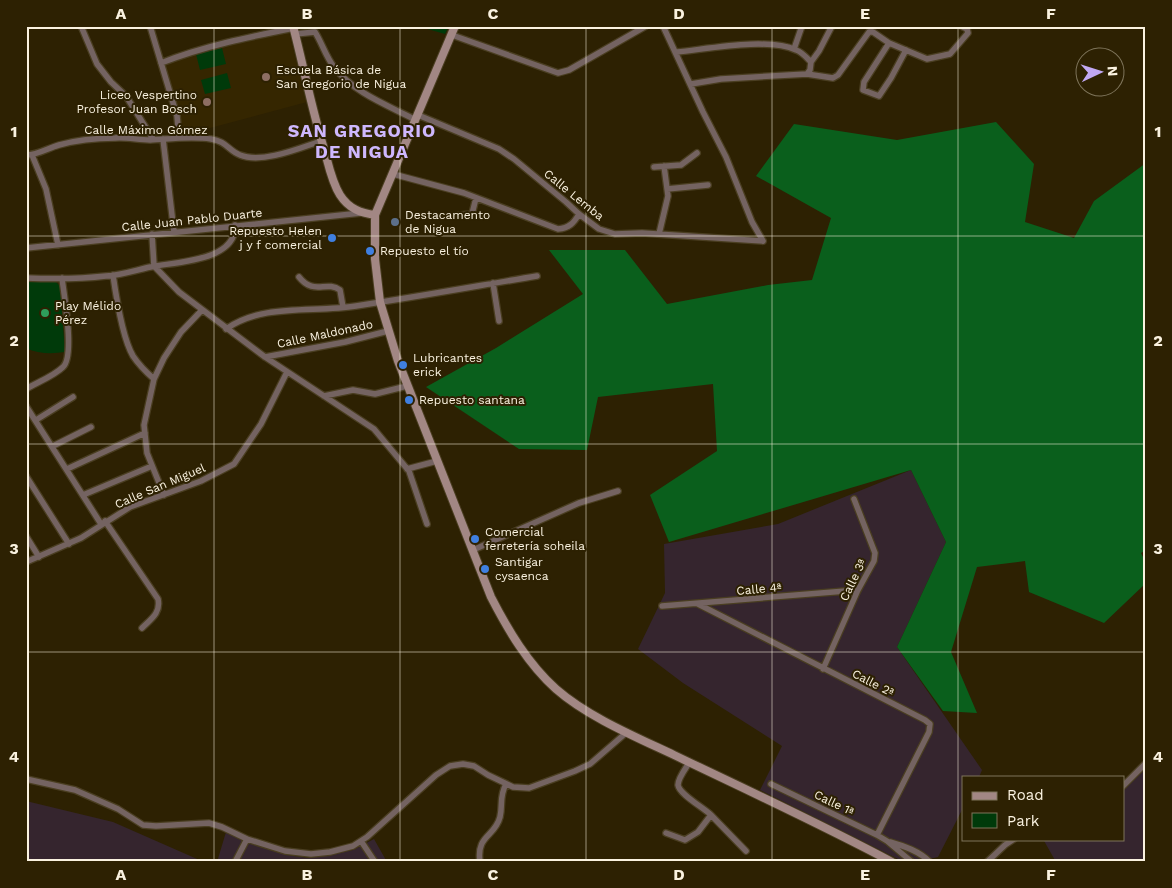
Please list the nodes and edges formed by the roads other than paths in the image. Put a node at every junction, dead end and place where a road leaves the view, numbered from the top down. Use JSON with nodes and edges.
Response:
{"nodes":[{"id":1,"x":82,"y":26,"type":"edge"},
{"id":2,"x":150,"y":26,"type":"edge"},
{"id":3,"x":456,"y":26,"type":"edge"},
{"id":4,"x":646,"y":26,"type":"edge"},
{"id":5,"x":663,"y":26,"type":"edge"},
{"id":6,"x":802,"y":26,"type":"edge"},
{"id":7,"x":832,"y":26,"type":"edge"},
{"id":8,"x":961,"y":26,"type":"edge"},
{"id":9,"x":294,"y":29,"type":"edge"},
{"id":10,"x":452,"y":35,"type":"junction"},
{"id":11,"x":890,"y":43,"type":"junction"},
{"id":12,"x":794,"y":49,"type":"junction"},
{"id":13,"x":906,"y":50,"type":"junction"},
{"id":14,"x":676,"y":52,"type":"junction"},
{"id":15,"x":811,"y":62,"type":"junction"},
{"id":16,"x":161,"y":63,"type":"junction"},
{"id":17,"x":807,"y":74,"type":"junction"},
{"id":18,"x":691,"y":84,"type":"junction"},
{"id":19,"x":417,"y":117,"type":"junction"},
{"id":20,"x":179,"y":137,"type":"junction"},
{"id":21,"x":163,"y":139,"type":"junction"},
{"id":22,"x":153,"y":140,"type":"junction"},
{"id":23,"x":321,"y":141,"type":"junction"},
{"id":24,"x":698,"y":153,"type":"dead end"},
{"id":25,"x":29,"y":155,"type":"edge"},
{"id":26,"x":654,"y":166,"type":"dead end"},
{"id":27,"x":664,"y":166,"type":"junction"},
{"id":28,"x":392,"y":174,"type":"junction"},
{"id":29,"x":708,"y":185,"type":"dead end"},
{"id":30,"x":667,"y":189,"type":"junction"},
{"id":31,"x":476,"y":198,"type":"junction"},
{"id":32,"x":361,"y":213,"type":"junction"},
{"id":33,"x":579,"y":214,"type":"junction"},
{"id":34,"x":375,"y":215,"type":"junction"},
{"id":35,"x":450,"y":216,"type":"dead end"},
{"id":36,"x":235,"y":225,"type":"junction"},
{"id":37,"x":174,"y":232,"type":"junction"},
{"id":38,"x":152,"y":234,"type":"junction"},
{"id":39,"x":659,"y":234,"type":"junction"},
{"id":40,"x":58,"y":245,"type":"junction"},
{"id":41,"x":26,"y":248,"type":"edge"},
{"id":42,"x":154,"y":266,"type":"junction"},
{"id":43,"x":113,"y":276,"type":"junction"},
{"id":44,"x":537,"y":276,"type":"dead end"},
{"id":45,"x":299,"y":277,"type":"dead end"},
{"id":46,"x":26,"y":278,"type":"edge"},
{"id":47,"x":62,"y":278,"type":"junction"},
{"id":48,"x":492,"y":283,"type":"junction"},
{"id":49,"x":380,"y":302,"type":"junction"},
{"id":50,"x":343,"y":308,"type":"junction"},
{"id":51,"x":202,"y":310,"type":"junction"},
{"id":52,"x":499,"y":321,"type":"dead end"},
{"id":53,"x":226,"y":329,"type":"junction"},
{"id":54,"x":388,"y":331,"type":"junction"},
{"id":55,"x":265,"y":357,"type":"junction"},
{"id":56,"x":287,"y":372,"type":"junction"},
{"id":57,"x":154,"y":379,"type":"junction"},
{"id":58,"x":407,"y":386,"type":"junction"},
{"id":59,"x":26,"y":389,"type":"edge"},
{"id":60,"x":324,"y":396,"type":"junction"},
{"id":61,"x":73,"y":397,"type":"dead end"},
{"id":62,"x":26,"y":406,"type":"edge"},
{"id":63,"x":36,"y":420,"type":"junction"},
{"id":64,"x":91,"y":427,"type":"dead end"},
{"id":65,"x":144,"y":433,"type":"junction"},
{"id":66,"x":53,"y":446,"type":"junction"},
{"id":67,"x":437,"y":461,"type":"junction"},
{"id":68,"x":152,"y":466,"type":"junction"},
{"id":69,"x":67,"y":469,"type":"junction"},
{"id":70,"x":407,"y":469,"type":"junction"},
{"id":71,"x":26,"y":476,"type":"edge"},
{"id":72,"x":618,"y":491,"type":"dead end"},
{"id":73,"x":83,"y":495,"type":"junction"},
{"id":74,"x":164,"y":495,"type":"junction"},
{"id":75,"x":854,"y":499,"type":"dead end"},
{"id":76,"x":103,"y":522,"type":"junction"},
{"id":77,"x":427,"y":524,"type":"dead end"},
{"id":78,"x":26,"y":536,"type":"edge"},
{"id":79,"x":69,"y":544,"type":"junction"},
{"id":80,"x":473,"y":550,"type":"junction"},
{"id":81,"x":39,"y":557,"type":"junction"},
{"id":82,"x":26,"y":562,"type":"edge"},
{"id":83,"x":858,"y":590,"type":"junction"},
{"id":84,"x":698,"y":604,"type":"junction"},
{"id":85,"x":662,"y":606,"type":"dead end"},
{"id":86,"x":142,"y":628,"type":"dead end"},
{"id":87,"x":823,"y":669,"type":"junction"},
{"id":88,"x":627,"y":732,"type":"junction"},
{"id":89,"x":689,"y":762,"type":"junction"},
{"id":90,"x":1146,"y":763,"type":"edge"},
{"id":91,"x":26,"y":779,"type":"edge"},
{"id":92,"x":506,"y":784,"type":"junction"},
{"id":93,"x":771,"y":784,"type":"dead end"},
{"id":94,"x":1124,"y":785,"type":"edge"},
{"id":95,"x":711,"y":815,"type":"junction"},
{"id":96,"x":666,"y":833,"type":"dead end"},
{"id":97,"x":878,"y":835,"type":"junction"},
{"id":98,"x":247,"y":838,"type":"junction"},
{"id":99,"x":1012,"y":840,"type":"edge"},
{"id":100,"x":361,"y":841,"type":"junction"},
{"id":101,"x":888,"y":841,"type":"junction"},
{"id":102,"x":746,"y":851,"type":"dead end"},
{"id":103,"x":235,"y":862,"type":"edge"},
{"id":104,"x":375,"y":862,"type":"edge"},
{"id":105,"x":480,"y":862,"type":"edge"},
{"id":106,"x":892,"y":862,"type":"edge"},
{"id":107,"x":912,"y":862,"type":"edge"},
{"id":108,"x":930,"y":862,"type":"edge"},
{"id":109,"x":987,"y":862,"type":"edge"}],
"edges":[{"from":1,"to":22,"type":"street"},
{"from":2,"to":16,"type":"street"},
{"from":3,"to":10,"type":"street"},
{"from":4,"to":10,"type":"street"},
{"from":5,"to":14,"type":"street"},
{"from":6,"to":12,"type":"street"},
{"from":7,"to":15,"type":"street"},
{"from":8,"to":13,"type":"street"},
{"from":9,"to":16,"type":"street"},
{"from":9,"to":19,"type":"street","name":"Calle Lemba"},
{"from":9,"to":23,"type":"street"},
{"from":10,"to":19,"type":"street"},
{"from":11,"to":13,"type":"street"},
{"from":11,"to":13,"type":"street"},
{"from":11,"to":17,"type":"street"},
{"from":12,"to":14,"type":"street"},
{"from":12,"to":15,"type":"street"},
{"from":14,"to":18,"type":"street"},
{"from":15,"to":17,"type":"street"},
{"from":16,"to":20,"type":"street"},
{"from":17,"to":18,"type":"street"},
{"from":18,"to":39,"type":"street","name":"Calle Lemba"},
{"from":19,"to":28,"type":"street"},
{"from":19,"to":33,"type":"street","name":"Calle Lemba"},
{"from":20,"to":21,"type":"street","name":"Calle Máximo Gómez"},
{"from":20,"to":23,"type":"street","name":"Calle Máximo Gómez"},
{"from":21,"to":22,"type":"street","name":"Calle Máximo Gómez"},
{"from":21,"to":37,"type":"street"},
{"from":22,"to":25,"type":"street","name":"Calle Máximo Gómez"},
{"from":23,"to":32,"type":"street"},
{"from":24,"to":27,"type":"street"},
{"from":25,"to":40,"type":"street"},
{"from":26,"to":27,"type":"street"},
{"from":27,"to":30,"type":"street"},
{"from":28,"to":31,"type":"street"},
{"from":28,"to":34,"type":"street"},
{"from":29,"to":30,"type":"street"},
{"from":30,"to":39,"type":"street"},
{"from":31,"to":33,"type":"street"},
{"from":31,"to":35,"type":"street"},
{"from":32,"to":34,"type":"street"},
{"from":32,"to":36,"type":"street","name":"Calle Juan Pablo Duarte"},
{"from":33,"to":39,"type":"street","name":"Calle Lemba"},
{"from":34,"to":49,"type":"street"},
{"from":36,"to":37,"type":"street","name":"Calle Juan Pablo Duarte"},
{"from":36,"to":42,"type":"street"},
{"from":37,"to":38,"type":"street","name":"Calle Juan Pablo Duarte"},
{"from":38,"to":40,"type":"street","name":"Calle Juan Pablo Duarte"},
{"from":38,"to":42,"type":"street"},
{"from":40,"to":41,"type":"street","name":"Calle Juan Pablo Duarte"},
{"from":42,"to":43,"type":"street"},
{"from":42,"to":51,"type":"street"},
{"from":43,"to":47,"type":"street"},
{"from":43,"to":57,"type":"street"},
{"from":44,"to":48,"type":"street"},
{"from":45,"to":50,"type":"street"},
{"from":46,"to":47,"type":"street"},
{"from":47,"to":59,"type":"street"},
{"from":48,"to":49,"type":"street"},
{"from":48,"to":52,"type":"street"},
{"from":49,"to":50,"type":"street"},
{"from":49,"to":54,"type":"street"},
{"from":50,"to":53,"type":"street"},
{"from":51,"to":53,"type":"street"},
{"from":51,"to":57,"type":"street"},
{"from":53,"to":55,"type":"street"},
{"from":54,"to":55,"type":"street","name":"Calle Maldonado"},
{"from":54,"to":58,"type":"street"},
{"from":55,"to":56,"type":"street"},
{"from":56,"to":60,"type":"street"},
{"from":56,"to":74,"type":"street","name":"Calle San Miguel"},
{"from":57,"to":65,"type":"street"},
{"from":58,"to":60,"type":"street"},
{"from":58,"to":67,"type":"street"},
{"from":60,"to":70,"type":"street"},
{"from":61,"to":63,"type":"street"},
{"from":62,"to":63,"type":"street"},
{"from":63,"to":66,"type":"street"},
{"from":64,"to":66,"type":"street"},
{"from":65,"to":68,"type":"street"},
{"from":65,"to":69,"type":"street"},
{"from":66,"to":69,"type":"street"},
{"from":67,"to":70,"type":"street"},
{"from":67,"to":80,"type":"street"},
{"from":68,"to":73,"type":"street"},
{"from":68,"to":74,"type":"street"},
{"from":69,"to":73,"type":"street"},
{"from":70,"to":77,"type":"street"},
{"from":71,"to":79,"type":"street"},
{"from":72,"to":80,"type":"street"},
{"from":73,"to":76,"type":"street"},
{"from":74,"to":76,"type":"street","name":"Calle San Miguel"},
{"from":75,"to":83,"type":"street","name":"Calle 3ª"},
{"from":76,"to":79,"type":"street","name":"Calle San Miguel"},
{"from":76,"to":86,"type":"street"},
{"from":78,"to":81,"type":"street"},
{"from":79,"to":81,"type":"street","name":"Calle San Miguel"},
{"from":80,"to":88,"type":"street"},
{"from":81,"to":82,"type":"street","name":"Calle San Miguel"},
{"from":83,"to":84,"type":"street","name":"Calle 4ª"},
{"from":83,"to":87,"type":"street","name":"Calle 3ª"},
{"from":84,"to":85,"type":"street","name":"Calle 4ª"},
{"from":84,"to":87,"type":"street","name":"Calle 2ª"},
{"from":87,"to":97,"type":"street","name":"Calle 2ª"},
{"from":88,"to":89,"type":"street"},
{"from":88,"to":92,"type":"street"},
{"from":89,"to":95,"type":"street"},
{"from":89,"to":106,"type":"street"},
{"from":90,"to":94,"type":"street"},
{"from":91,"to":98,"type":"street"},
{"from":92,"to":100,"type":"street"},
{"from":92,"to":105,"type":"street"},
{"from":93,"to":97,"type":"street","name":"Calle 1ª"},
{"from":95,"to":96,"type":"street"},
{"from":95,"to":102,"type":"street"},
{"from":97,"to":101,"type":"street","name":"Calle 1ª"},
{"from":98,"to":100,"type":"street"},
{"from":98,"to":103,"type":"street"},
{"from":99,"to":109,"type":"street"},
{"from":100,"to":104,"type":"street"},
{"from":101,"to":107,"type":"street","name":"Calle 1ª"},
{"from":101,"to":108,"type":"street","name":"Calle 1ª"}]}
